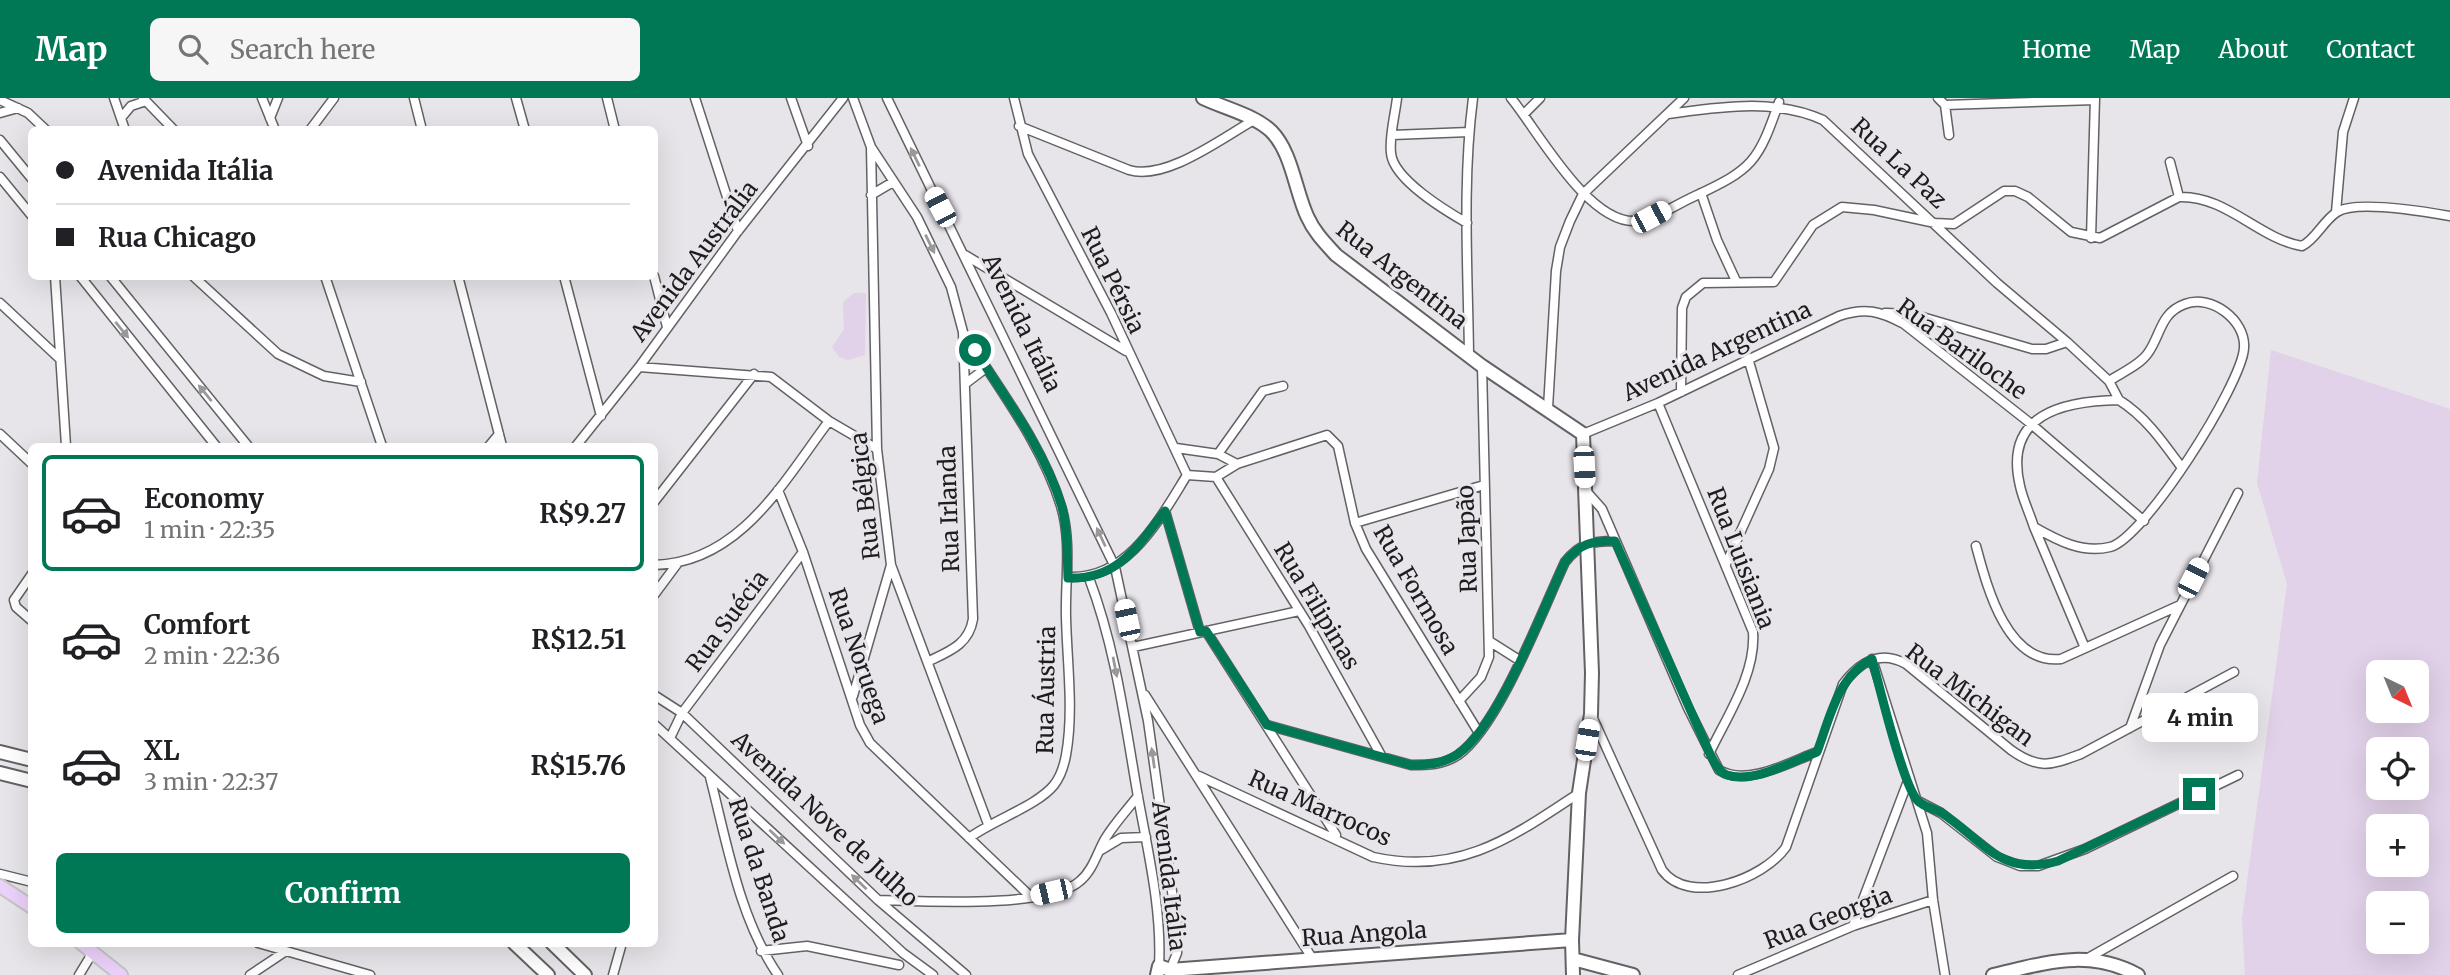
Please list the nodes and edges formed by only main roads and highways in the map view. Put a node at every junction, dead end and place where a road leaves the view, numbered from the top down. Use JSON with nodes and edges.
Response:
{"nodes":[{"id":1,"x":1203,"y":98,"type":"edge"},
{"id":2,"x":0,"y":752,"type":"edge"},
{"id":3,"x":28,"y":759,"type":"edge"},
{"id":4,"x":0,"y":773,"type":"edge"},
{"id":5,"x":28,"y":780,"type":"edge"},
{"id":6,"x":0,"y":886,"type":"edge"},
{"id":7,"x":28,"y":904,"type":"edge"},
{"id":8,"x":1572,"y":940,"type":"junction"},
{"id":9,"x":86,"y":947,"type":"edge"},
{"id":10,"x":518,"y":947,"type":"edge"},
{"id":11,"x":556,"y":947,"type":"edge"},
{"id":12,"x":1573,"y":959,"type":"junction"},
{"id":13,"x":1163,"y":971,"type":"edge"},
{"id":14,"x":121,"y":975,"type":"edge"},
{"id":15,"x":548,"y":975,"type":"edge"},
{"id":16,"x":585,"y":975,"type":"edge"},
{"id":17,"x":1573,"y":975,"type":"edge"},
{"id":18,"x":1633,"y":975,"type":"edge"},
{"id":19,"x":1993,"y":975,"type":"edge"},
{"id":20,"x":2137,"y":975,"type":"edge"}],
"edges":[{"from":1,"to":8,"type":"main road","name":"Rua Argentina"},
{"from":2,"to":3,"type":"main road"},
{"from":4,"to":5,"type":"main road"},
{"from":6,"to":7,"type":"main road"},
{"from":8,"to":12,"type":"main road"},
{"from":8,"to":13,"type":"main road","name":"Rua Angola"},
{"from":9,"to":14,"type":"main road"},
{"from":10,"to":15,"type":"main road"},
{"from":11,"to":16,"type":"main road"},
{"from":12,"to":17,"type":"main road"},
{"from":12,"to":18,"type":"main road"},
{"from":19,"to":20,"type":"main road"}]}
